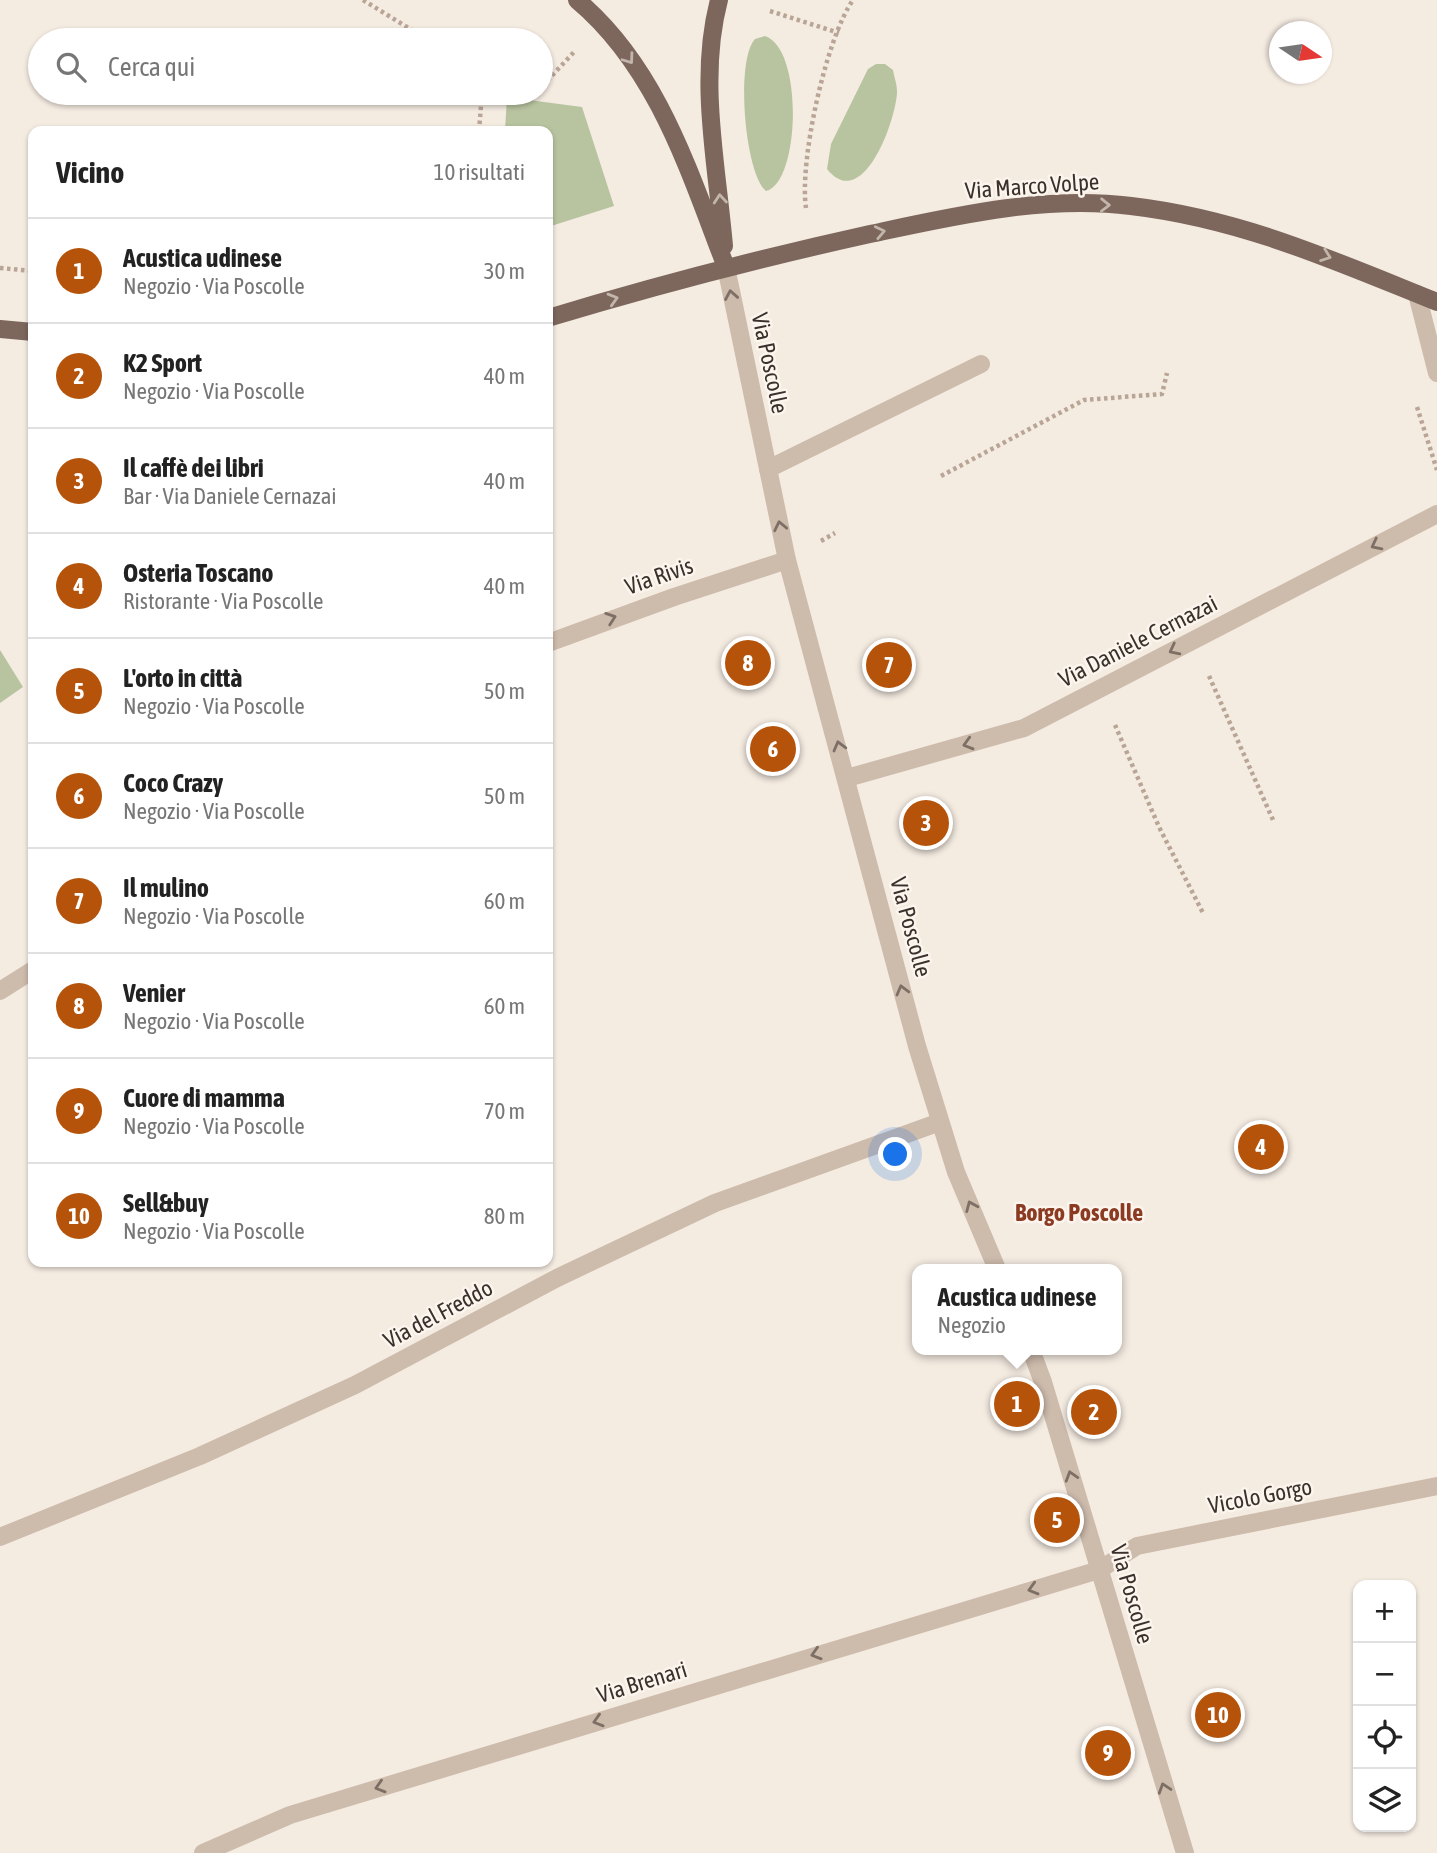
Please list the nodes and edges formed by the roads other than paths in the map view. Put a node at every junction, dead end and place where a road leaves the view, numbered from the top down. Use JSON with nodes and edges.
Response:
{"nodes":[{"id":1,"x":577,"y":0,"type":"edge"},
{"id":2,"x":719,"y":0,"type":"edge"},
{"id":3,"x":726,"y":267,"type":"junction"},
{"id":4,"x":1417,"y":294,"type":"junction"},
{"id":5,"x":1437,"y":302,"type":"edge"},
{"id":6,"x":553,"y":317,"type":"edge"},
{"id":7,"x":0,"y":329,"type":"edge"},
{"id":8,"x":28,"y":332,"type":"edge"},
{"id":9,"x":981,"y":364,"type":"dead end"},
{"id":10,"x":1437,"y":373,"type":"edge"},
{"id":11,"x":768,"y":469,"type":"junction"},
{"id":12,"x":1437,"y":514,"type":"edge"},
{"id":13,"x":787,"y":560,"type":"junction"},
{"id":14,"x":553,"y":641,"type":"edge"},
{"id":15,"x":847,"y":778,"type":"junction"},
{"id":16,"x":28,"y":973,"type":"edge"},
{"id":17,"x":0,"y":991,"type":"edge"},
{"id":18,"x":940,"y":1122,"type":"junction"},
{"id":19,"x":995,"y":1264,"type":"edge"},
{"id":20,"x":1033,"y":1355,"type":"edge"},
{"id":21,"x":1437,"y":1486,"type":"edge"},
{"id":22,"x":0,"y":1537,"type":"edge"},
{"id":23,"x":1099,"y":1570,"type":"junction"},
{"id":24,"x":203,"y":1853,"type":"edge"},
{"id":25,"x":1185,"y":1853,"type":"edge"}],
"edges":[{"from":1,"to":3,"type":"main road","one_way":true},
{"from":3,"to":2,"type":"main road","one_way":true},
{"from":3,"to":4,"type":"main road","name":"Via Marco Volpe","one_way":true},
{"from":6,"to":3,"type":"main road","name":"Via Marco Volpe","one_way":true},
{"from":11,"to":3,"type":"street","name":"Via Poscolle","one_way":true},
{"from":4,"to":5,"type":"main road","name":"Via Marco Volpe"},
{"from":4,"to":10,"type":"street"},
{"from":7,"to":8,"type":"main road"},
{"from":9,"to":11,"type":"street"},
{"from":13,"to":11,"type":"street","name":"Via Poscolle","one_way":true},
{"from":12,"to":15,"type":"street","name":"Via Daniele Cernazai","one_way":true},
{"from":14,"to":13,"type":"street","name":"Via Rivis","one_way":true},
{"from":15,"to":13,"type":"street","name":"Via Poscolle","one_way":true},
{"from":18,"to":15,"type":"street","name":"Via Poscolle","one_way":true},
{"from":16,"to":17,"type":"street"},
{"from":19,"to":18,"type":"street","name":"Via Poscolle","one_way":true},
{"from":18,"to":22,"type":"street","name":"Via del Freddo"},
{"from":23,"to":20,"type":"street","name":"Via Poscolle","one_way":true},
{"from":21,"to":23,"type":"street","name":"Vicolo Gorgo"},
{"from":23,"to":24,"type":"street","name":"Via Brenari","one_way":true},
{"from":25,"to":23,"type":"street","name":"Via Poscolle","one_way":true}]}
